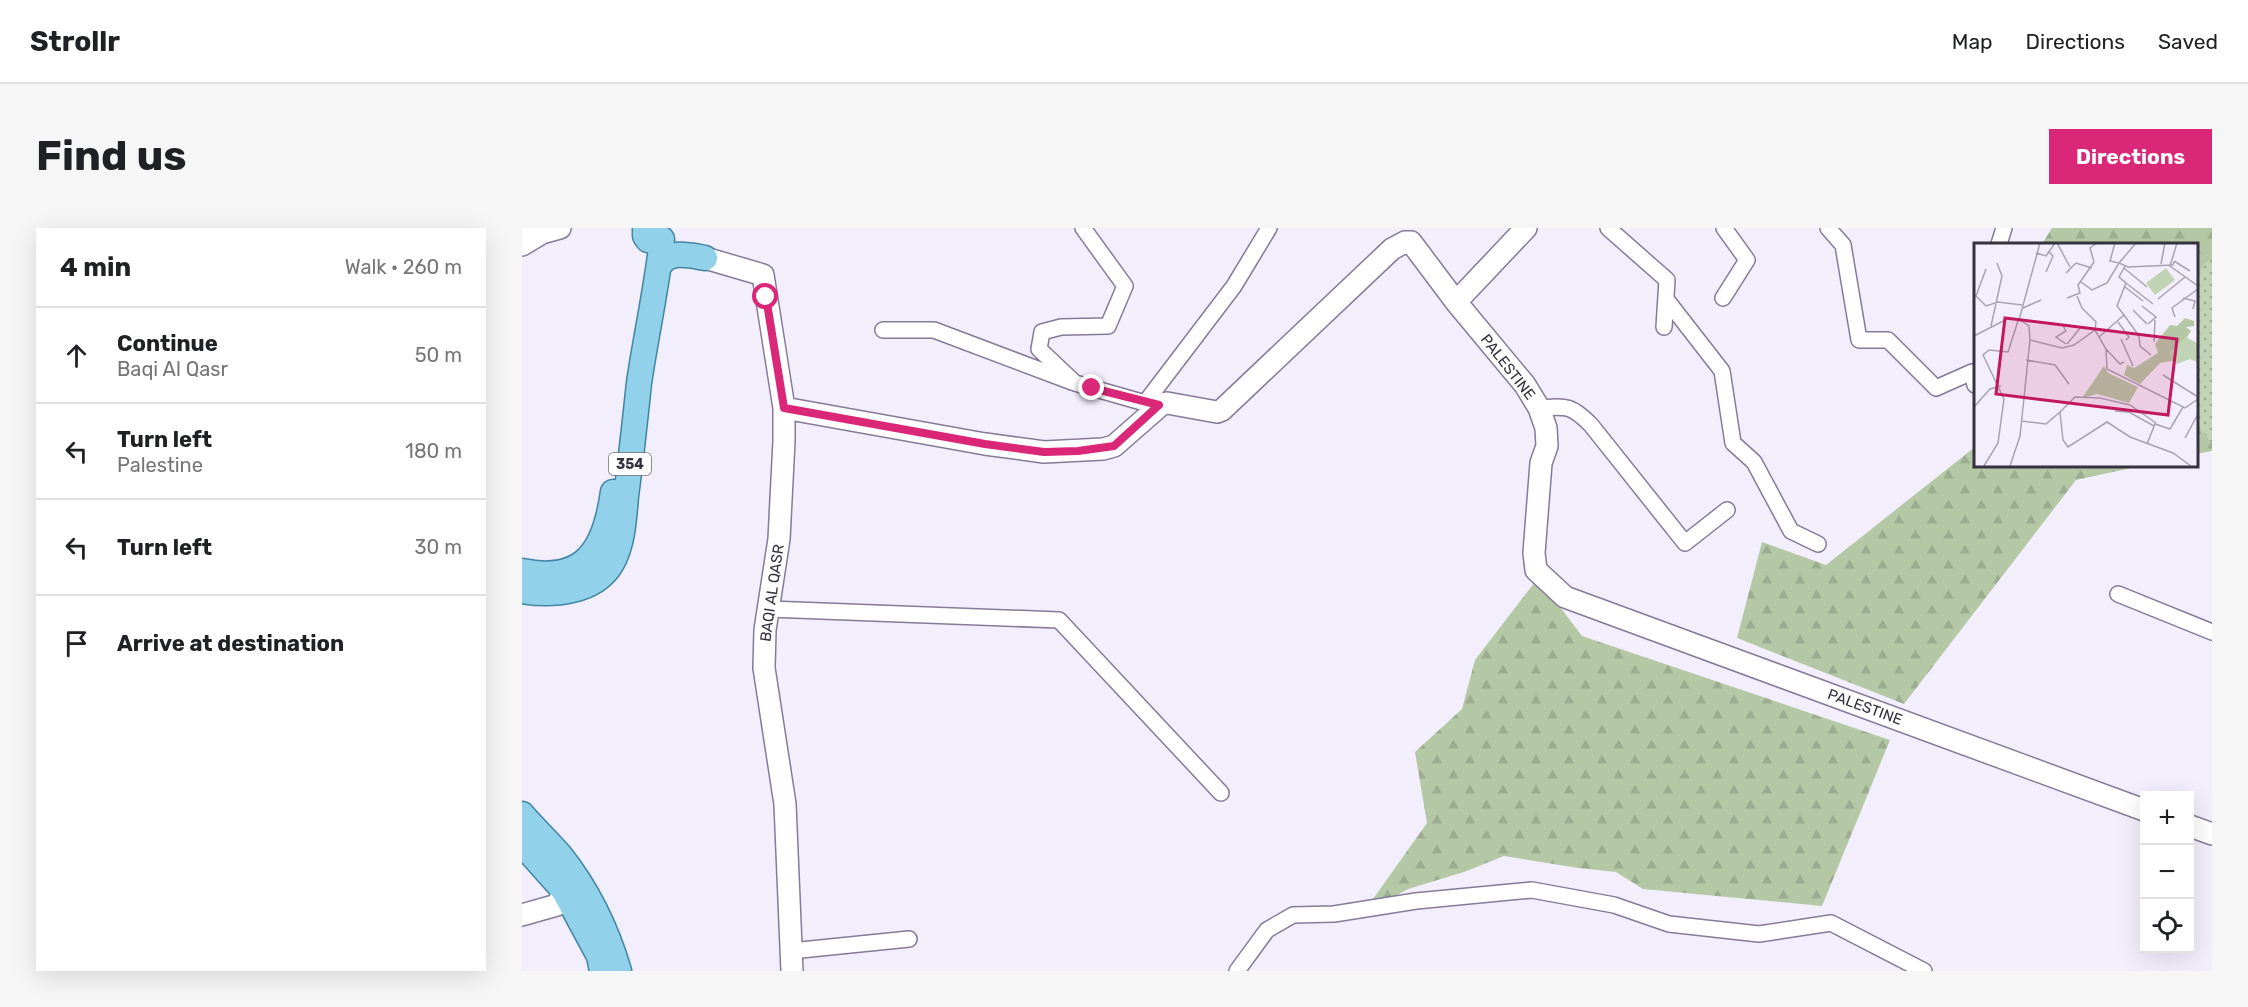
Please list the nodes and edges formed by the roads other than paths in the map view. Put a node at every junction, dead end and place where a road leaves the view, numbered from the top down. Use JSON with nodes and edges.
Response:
{"nodes":[{"id":1,"x":560,"y":228,"type":"edge"},
{"id":2,"x":1083,"y":228,"type":"edge"},
{"id":3,"x":1269,"y":228,"type":"edge"},
{"id":4,"x":1526,"y":228,"type":"edge"},
{"id":5,"x":1608,"y":228,"type":"edge"},
{"id":6,"x":1724,"y":228,"type":"edge"},
{"id":7,"x":1828,"y":228,"type":"edge"},
{"id":8,"x":2004,"y":228,"type":"edge"},
{"id":9,"x":658,"y":234,"type":"edge"},
{"id":10,"x":1405,"y":235,"type":"edge"},
{"id":11,"x":523,"y":239,"type":"edge"},
{"id":12,"x":1999,"y":243,"type":"edge"},
{"id":13,"x":705,"y":258,"type":"junction"},
{"id":14,"x":660,"y":264,"type":"junction"},
{"id":15,"x":1723,"y":298,"type":"dead end"},
{"id":16,"x":1666,"y":299,"type":"junction"},
{"id":17,"x":1456,"y":302,"type":"junction"},
{"id":18,"x":1664,"y":327,"type":"dead end"},
{"id":19,"x":883,"y":330,"type":"dead end"},
{"id":20,"x":1974,"y":381,"type":"edge"},
{"id":21,"x":1075,"y":383,"type":"junction"},
{"id":22,"x":1152,"y":404,"type":"junction"},
{"id":23,"x":784,"y":408,"type":"junction"},
{"id":24,"x":1539,"y":408,"type":"junction"},
{"id":25,"x":1727,"y":510,"type":"dead end"},
{"id":26,"x":1818,"y":544,"type":"dead end"},
{"id":27,"x":522,"y":571,"type":"edge"},
{"id":28,"x":522,"y":591,"type":"edge"},
{"id":29,"x":2118,"y":594,"type":"dead end"},
{"id":30,"x":768,"y":609,"type":"junction"},
{"id":31,"x":2212,"y":632,"type":"edge"},
{"id":32,"x":1221,"y":793,"type":"dead end"},
{"id":33,"x":2140,"y":808,"type":"edge"},
{"id":34,"x":522,"y":814,"type":"edge"},
{"id":35,"x":2194,"y":827,"type":"edge"},
{"id":36,"x":2212,"y":834,"type":"edge"},
{"id":37,"x":522,"y":844,"type":"edge"},
{"id":38,"x":564,"y":891,"type":"junction"},
{"id":39,"x":522,"y":915,"type":"edge"},
{"id":40,"x":909,"y":939,"type":"dead end"},
{"id":41,"x":792,"y":961,"type":"edge"},
{"id":42,"x":602,"y":971,"type":"edge"},
{"id":43,"x":619,"y":971,"type":"edge"},
{"id":44,"x":1237,"y":971,"type":"edge"},
{"id":45,"x":1924,"y":971,"type":"edge"}],
"edges":[{"from":1,"to":11,"type":"main road"},
{"from":2,"to":21,"type":"street"},
{"from":3,"to":22,"type":"street"},
{"from":4,"to":17,"type":"main road"},
{"from":5,"to":16,"type":"street"},
{"from":6,"to":15,"type":"street"},
{"from":7,"to":20,"type":"street"},
{"from":8,"to":12,"type":"street"},
{"from":9,"to":13,"type":"main road"},
{"from":9,"to":14,"type":"main road","number":"354"},
{"from":9,"to":27,"type":"main road","number":"354"},
{"from":10,"to":17,"type":"main road","name":"PALESTINE"},
{"from":10,"to":22,"type":"main road","name":"PALESTINE"},
{"from":13,"to":14,"type":"main road"},
{"from":13,"to":23,"type":"main road","name":"BAQI AL QASR"},
{"from":14,"to":28,"type":"main road","number":"354"},
{"from":16,"to":18,"type":"street"},
{"from":16,"to":26,"type":"street"},
{"from":17,"to":24,"type":"main road","name":"PALESTINE"},
{"from":19,"to":21,"type":"street"},
{"from":21,"to":22,"type":"street"},
{"from":22,"to":23,"type":"main road"},
{"from":23,"to":30,"type":"main road","name":"BAQI AL QASR"},
{"from":24,"to":25,"type":"street"},
{"from":24,"to":33,"type":"main road","name":"PALESTINE"},
{"from":29,"to":31,"type":"street"},
{"from":30,"to":32,"type":"street"},
{"from":30,"to":41,"type":"main road","name":"BAQI AL QASR"},
{"from":34,"to":43,"type":"main road"},
{"from":35,"to":36,"type":"main road"},
{"from":37,"to":38,"type":"main road"},
{"from":38,"to":39,"type":"main road"},
{"from":38,"to":42,"type":"main road"},
{"from":40,"to":41,"type":"street"},
{"from":44,"to":45,"type":"street"}]}
